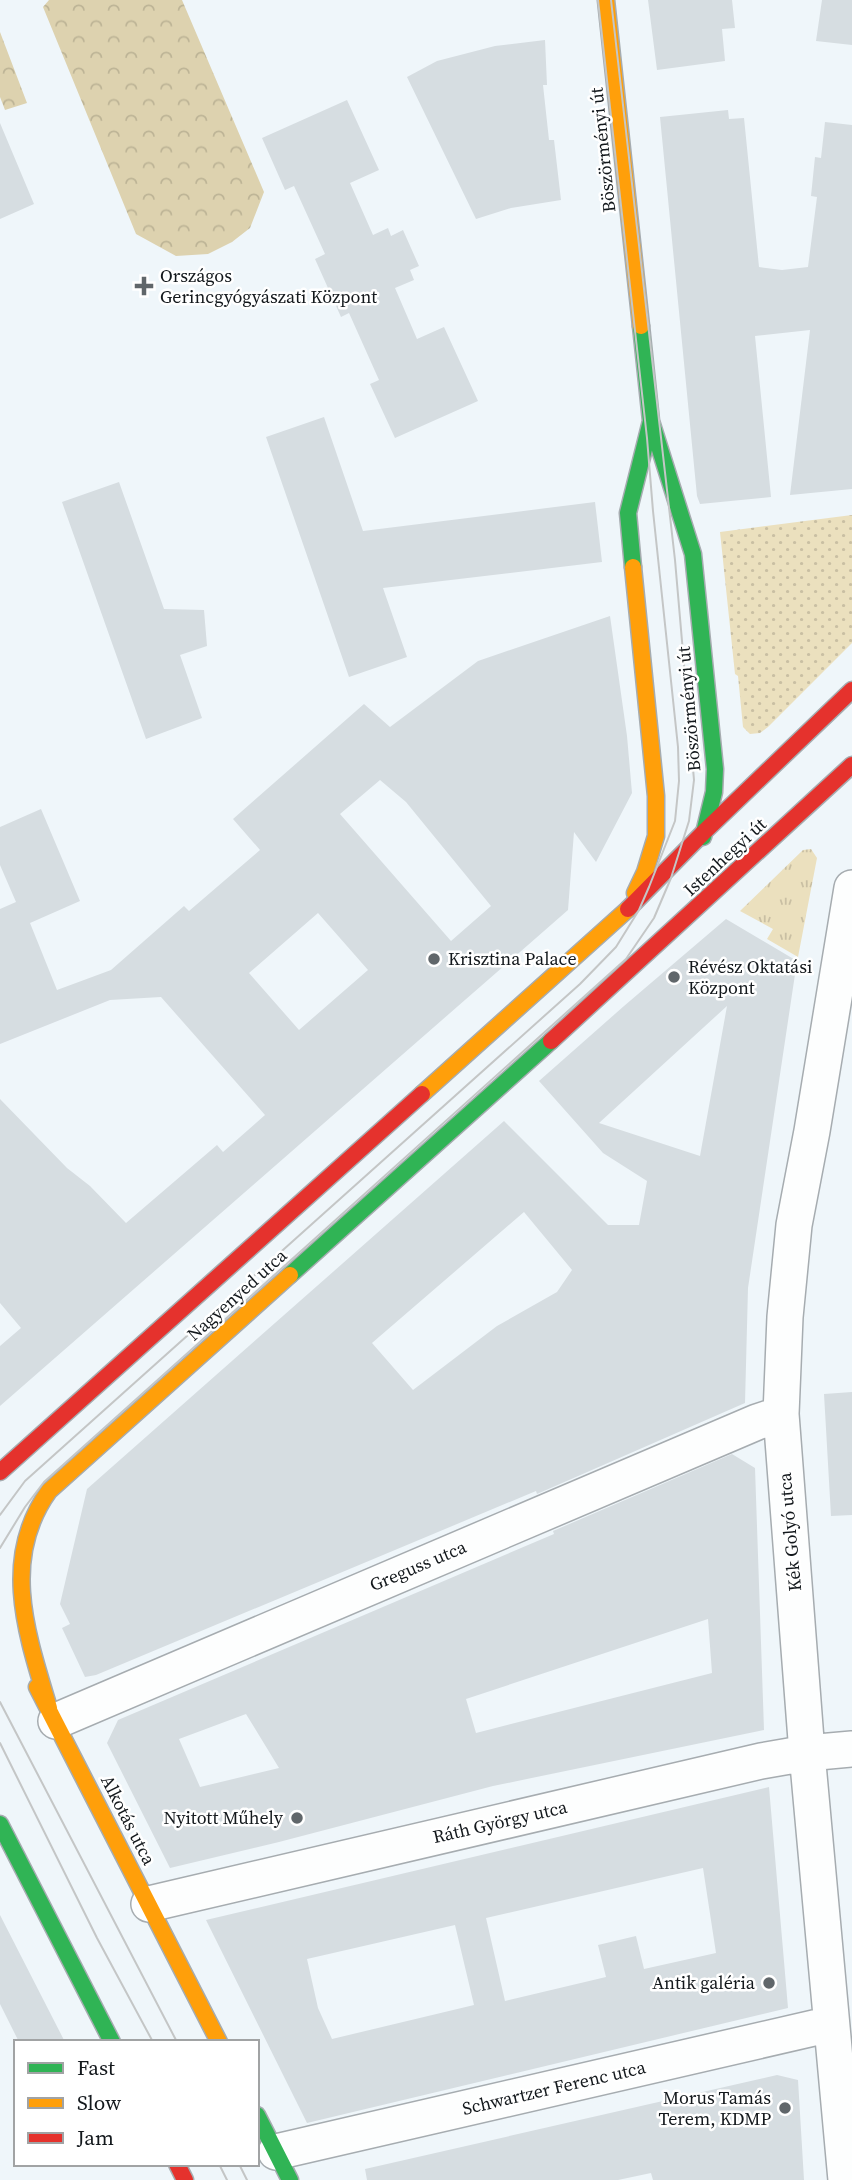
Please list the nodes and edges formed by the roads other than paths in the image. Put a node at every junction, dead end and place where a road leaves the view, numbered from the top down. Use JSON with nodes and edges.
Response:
{"nodes":[{"id":1,"x":606,"y":0,"type":"edge"},
{"id":2,"x":651,"y":421,"type":"junction"},
{"id":3,"x":852,"y":690,"type":"edge"},
{"id":4,"x":714,"y":743,"type":"junction"},
{"id":5,"x":852,"y":765,"type":"edge"},
{"id":6,"x":728,"y":768,"type":"dead end"},
{"id":7,"x":772,"y":768,"type":"junction"},
{"id":8,"x":747,"y":772,"type":"dead end"},
{"id":9,"x":705,"y":831,"type":"junction"},
{"id":10,"x":691,"y":869,"type":"dead end"},
{"id":11,"x":852,"y":888,"type":"edge"},
{"id":12,"x":678,"y":906,"type":"dead end"},
{"id":13,"x":618,"y":919,"type":"junction"},
{"id":14,"x":623,"y":976,"type":"junction"},
{"id":15,"x":781,"y":1414,"type":"junction"},
{"id":16,"x":0,"y":1472,"type":"edge"},
{"id":17,"x":12,"y":1640,"type":"dead end"},
{"id":18,"x":52,"y":1715,"type":"junction"},
{"id":19,"x":852,"y":1749,"type":"edge"},
{"id":20,"x":807,"y":1753,"type":"junction"},
{"id":21,"x":0,"y":1824,"type":"edge"},
{"id":22,"x":149,"y":1904,"type":"junction"},
{"id":23,"x":831,"y":2024,"type":"junction"},
{"id":24,"x":111,"y":2040,"type":"edge"},
{"id":25,"x":218,"y":2040,"type":"edge"},
{"id":26,"x":259,"y":2119,"type":"edge"},
{"id":27,"x":283,"y":2166,"type":"edge"},
{"id":28,"x":846,"y":2180,"type":"edge"}],
"edges":[{"from":1,"to":2,"type":"street","name":"Böszörményi út"},
{"from":2,"to":4,"type":"street","name":"Böszörményi út"},
{"from":2,"to":13,"type":"street","name":"Böszörményi út"},
{"from":3,"to":7,"type":"street","name":"Istenhegyi út"},
{"from":4,"to":6,"type":"street"},
{"from":4,"to":9,"type":"street","name":"Böszörményi út"},
{"from":5,"to":14,"type":"street","name":"Istenhegyi út"},
{"from":7,"to":8,"type":"street"},
{"from":7,"to":9,"type":"street","name":"Istenhegyi út"},
{"from":9,"to":10,"type":"street","name":"Böszörményi út"},
{"from":9,"to":13,"type":"street","name":"Istenhegyi út"},
{"from":11,"to":15,"type":"street","name":"Kék Golyó utca"},
{"from":12,"to":14,"type":"street"},
{"from":13,"to":16,"type":"street","name":"Nagyenyed utca"},
{"from":14,"to":18,"type":"street","name":"Nagyenyed utca"},
{"from":15,"to":18,"type":"street","name":"Greguss utca"},
{"from":15,"to":20,"type":"street","name":"Kék Golyó utca"},
{"from":17,"to":18,"type":"street","name":"Alkotás utca"},
{"from":18,"to":22,"type":"street","name":"Alkotás utca"},
{"from":19,"to":20,"type":"street","name":"Ráth György utca"},
{"from":20,"to":22,"type":"street","name":"Ráth György utca"},
{"from":20,"to":23,"type":"street","name":"Kék Golyó utca"},
{"from":21,"to":24,"type":"street"},
{"from":22,"to":25,"type":"street","name":"Alkotás utca"},
{"from":23,"to":27,"type":"street","name":"Schwartzer Ferenc utca"},
{"from":23,"to":28,"type":"street","name":"Kék Golyó utca"},
{"from":26,"to":27,"type":"street"}]}
